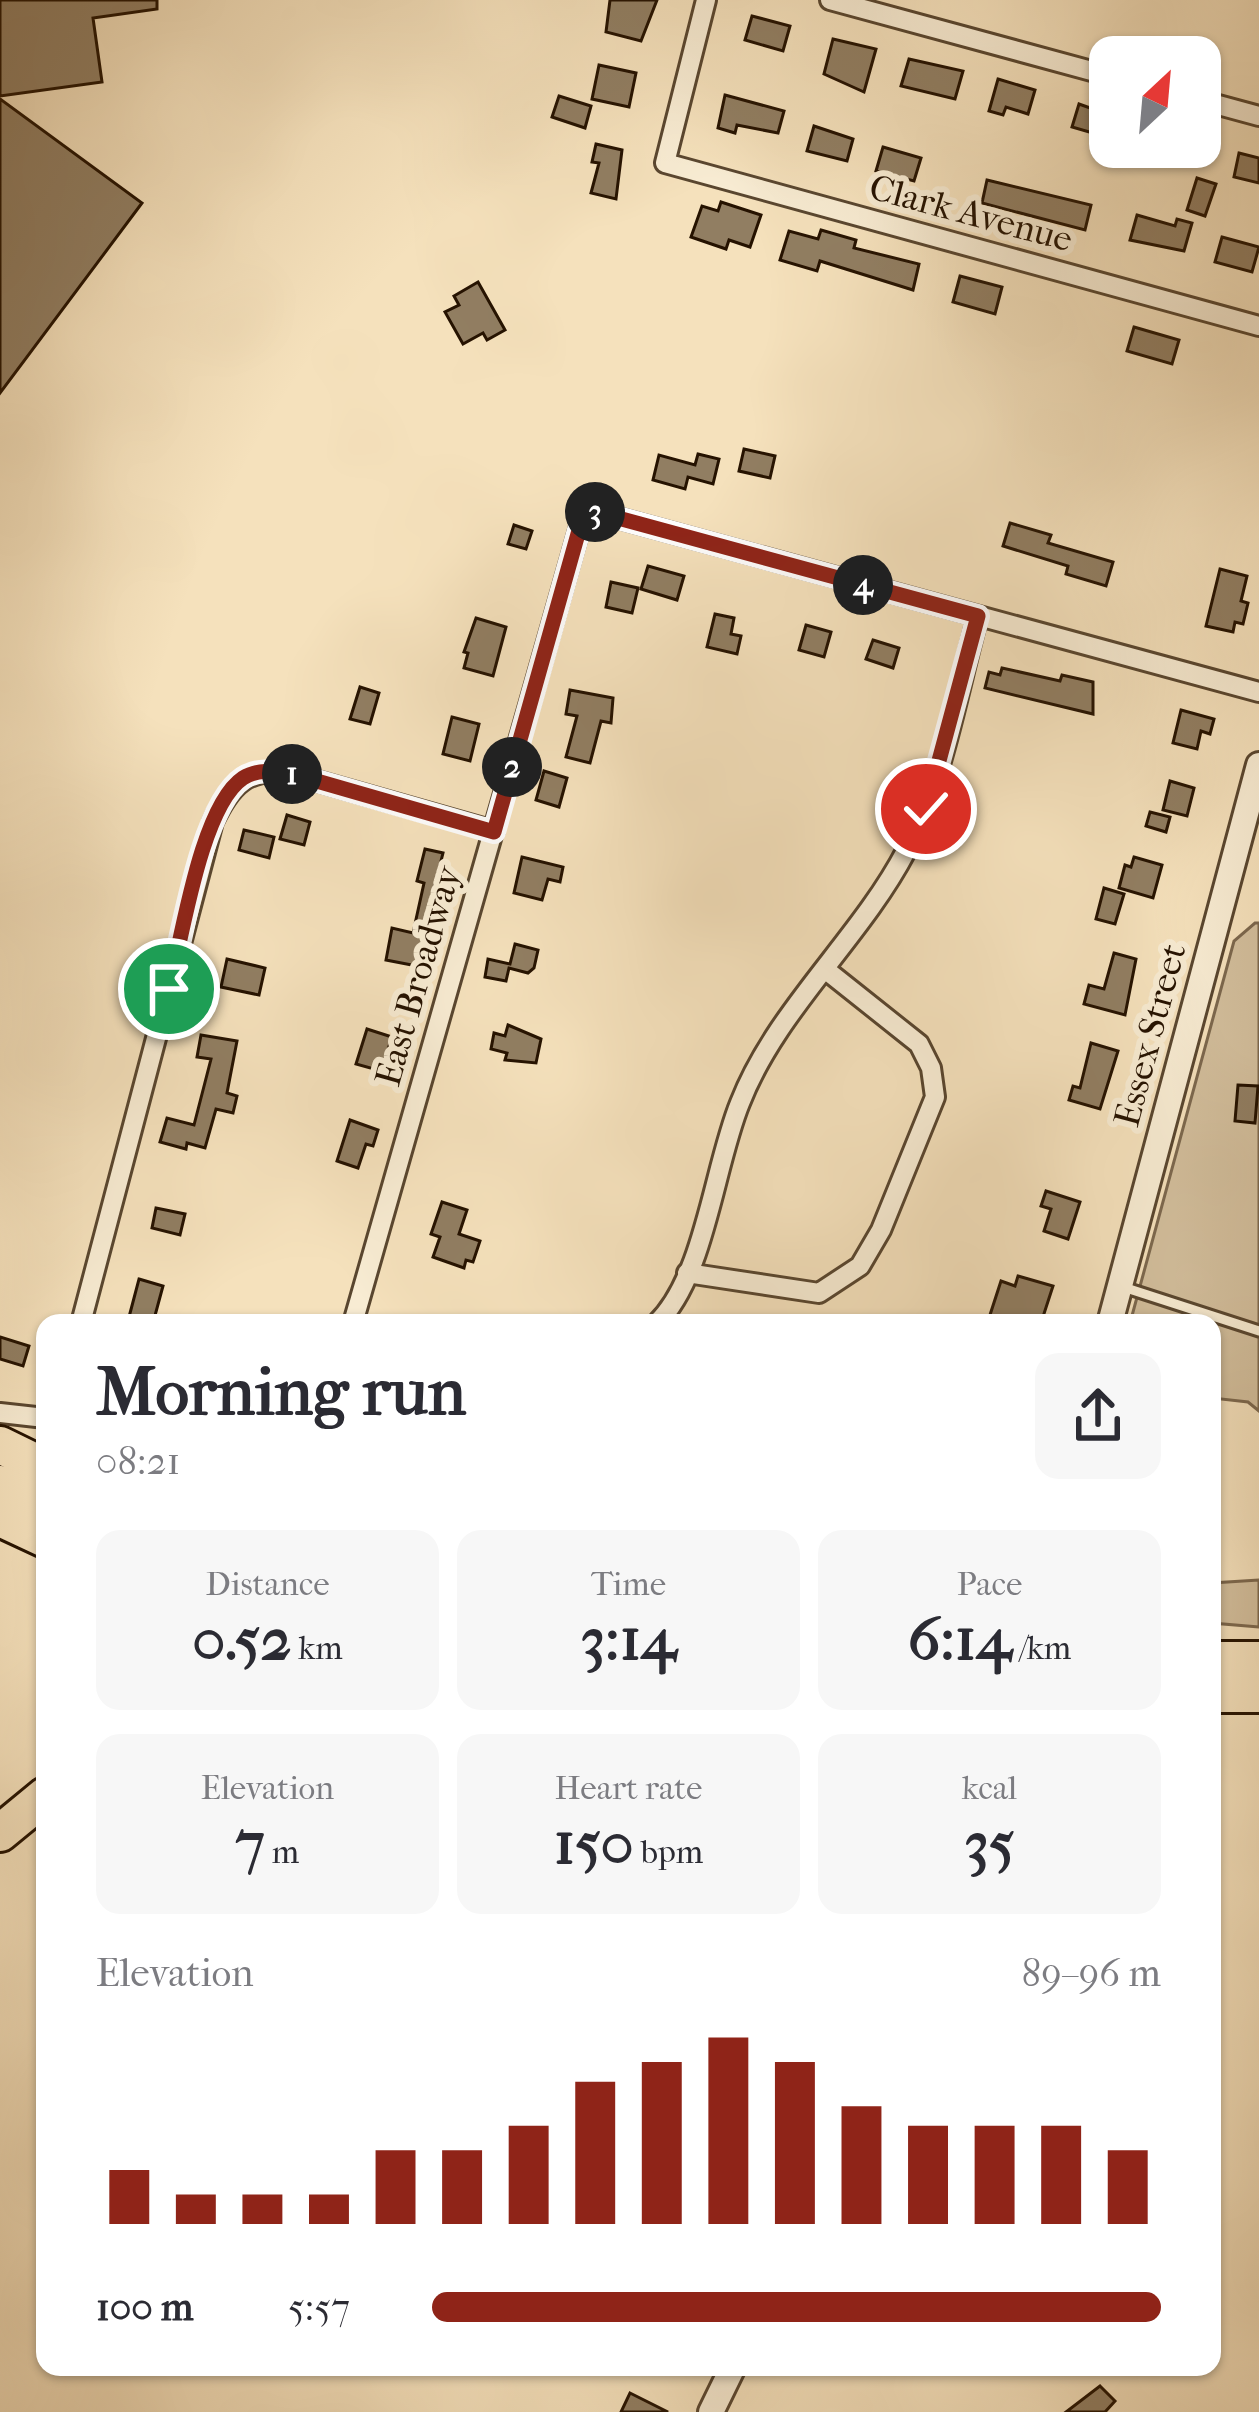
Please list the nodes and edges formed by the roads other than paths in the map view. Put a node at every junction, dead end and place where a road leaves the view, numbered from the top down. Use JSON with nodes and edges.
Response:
{"nodes":[{"id":1,"x":706,"y":0,"type":"edge"},
{"id":2,"x":830,"y":0,"type":"edge"},
{"id":3,"x":1089,"y":70,"type":"edge"},
{"id":4,"x":1221,"y":106,"type":"edge"},
{"id":5,"x":1259,"y":116,"type":"edge"},
{"id":6,"x":1259,"y":326,"type":"edge"},
{"id":7,"x":978,"y":616,"type":"junction"},
{"id":8,"x":1259,"y":692,"type":"edge"},
{"id":9,"x":1259,"y":765,"type":"edge"},
{"id":10,"x":494,"y":832,"type":"junction"},
{"id":11,"x":826,"y":970,"type":"junction"},
{"id":12,"x":687,"y":1273,"type":"junction"},
{"id":13,"x":1120,"y":1286,"type":"junction"},
{"id":14,"x":83,"y":1314,"type":"edge"},
{"id":15,"x":356,"y":1314,"type":"edge"},
{"id":16,"x":666,"y":1314,"type":"edge"},
{"id":17,"x":1112,"y":1314,"type":"edge"},
{"id":18,"x":1208,"y":1314,"type":"edge"},
{"id":19,"x":1221,"y":1318,"type":"edge"},
{"id":20,"x":1259,"y":1330,"type":"edge"},
{"id":21,"x":0,"y":1413,"type":"edge"},
{"id":22,"x":36,"y":1417,"type":"edge"},
{"id":23,"x":0,"y":1445,"type":"edge"},
{"id":24,"x":36,"y":1463,"type":"edge"},
{"id":25,"x":0,"y":1484,"type":"edge"},
{"id":26,"x":36,"y":1502,"type":"edge"},
{"id":27,"x":0,"y":1518,"type":"edge"},
{"id":28,"x":36,"y":1534,"type":"edge"},
{"id":29,"x":1221,"y":1660,"type":"edge"},
{"id":30,"x":1259,"y":1660,"type":"edge"},
{"id":31,"x":1221,"y":1694,"type":"edge"},
{"id":32,"x":1259,"y":1694,"type":"edge"},
{"id":33,"x":36,"y":1803,"type":"edge"},
{"id":34,"x":0,"y":1833,"type":"edge"},
{"id":35,"x":729,"y":2376,"type":"edge"},
{"id":36,"x":711,"y":2412,"type":"edge"}],
"edges":[{"from":1,"to":6,"type":"street","name":"Clark Avenue"},
{"from":2,"to":3,"type":"street"},
{"from":4,"to":5,"type":"street"},
{"from":7,"to":8,"type":"street"},
{"from":7,"to":10,"type":"street","name":"East Broadway"},
{"from":7,"to":11,"type":"street"},
{"from":9,"to":13,"type":"street","name":"Essex Street"},
{"from":10,"to":14,"type":"street"},
{"from":10,"to":15,"type":"street","name":"East Broadway"},
{"from":11,"to":12,"type":"street"},
{"from":11,"to":12,"type":"street"},
{"from":12,"to":16,"type":"street"},
{"from":13,"to":17,"type":"street","name":"Essex Street"},
{"from":13,"to":18,"type":"lane"},
{"from":19,"to":20,"type":"lane"},
{"from":21,"to":22,"type":"street"},
{"from":23,"to":24,"type":"highway"},
{"from":25,"to":26,"type":"highway"},
{"from":27,"to":28,"type":"highway"},
{"from":29,"to":30,"type":"highway"},
{"from":31,"to":32,"type":"highway"},
{"from":33,"to":34,"type":"highway"},
{"from":35,"to":36,"type":"street"}]}
